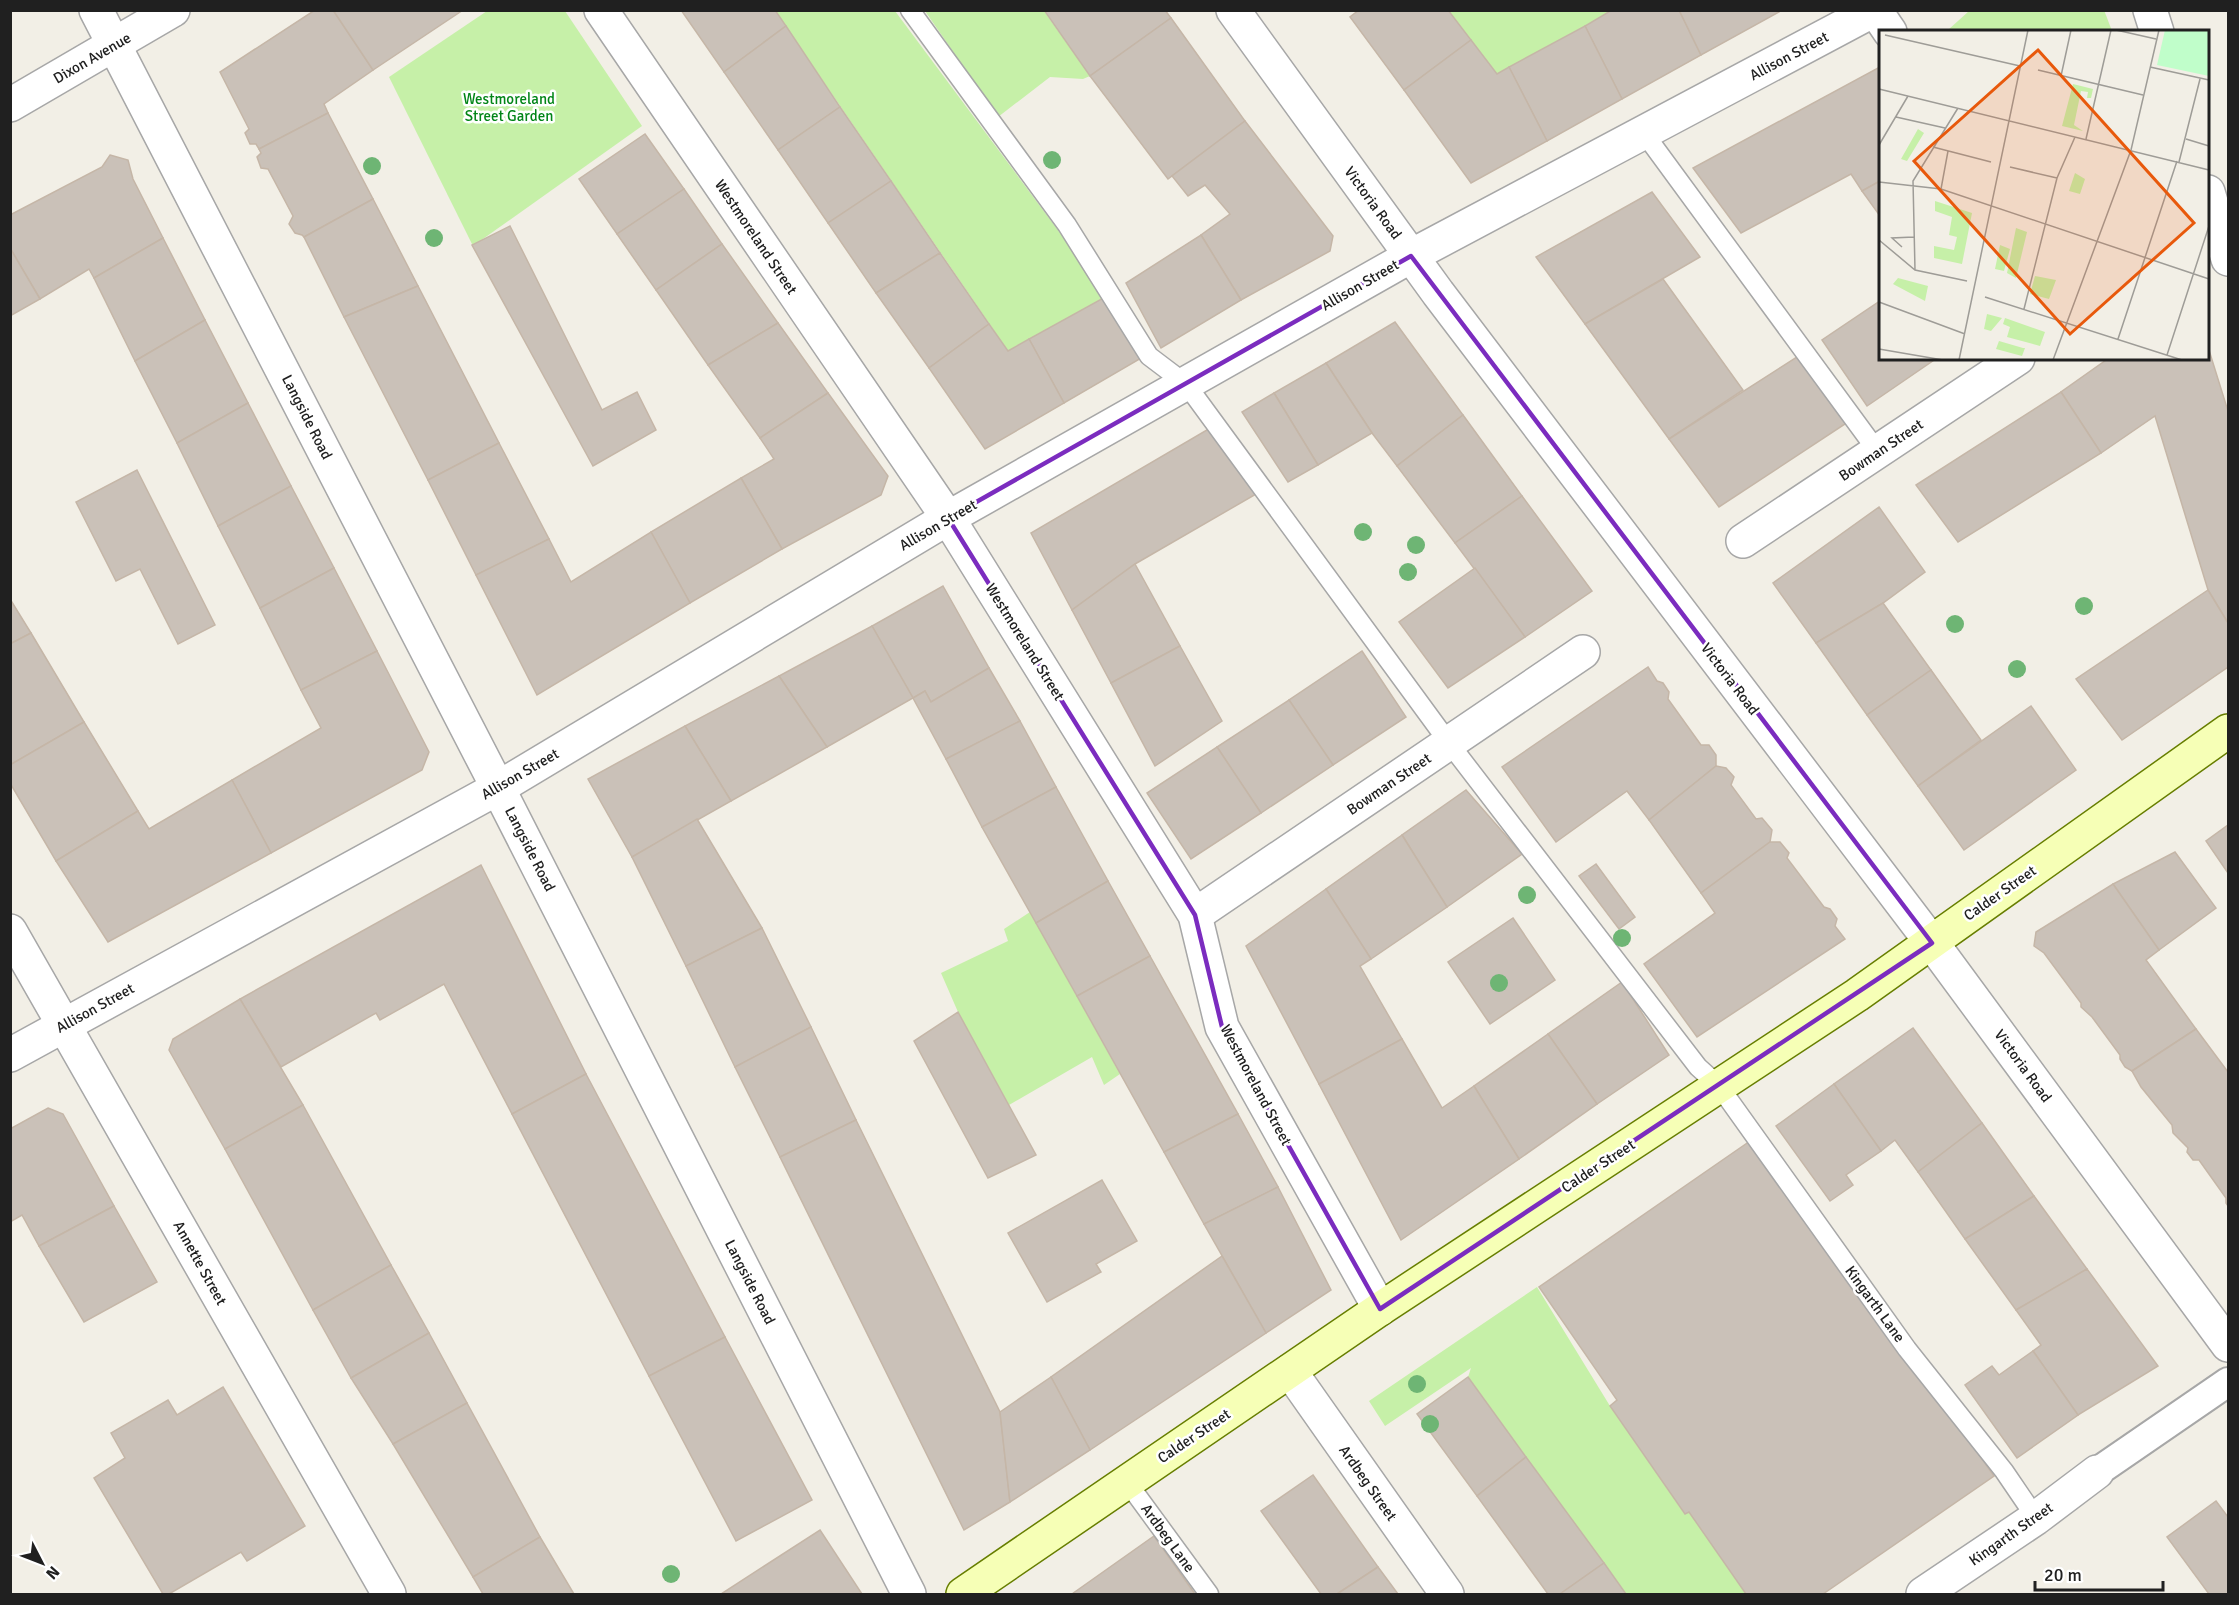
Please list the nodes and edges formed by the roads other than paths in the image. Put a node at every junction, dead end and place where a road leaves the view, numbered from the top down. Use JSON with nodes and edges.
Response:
{"nodes":[{"id":1,"x":96,"y":10,"type":"edge"},
{"id":2,"x":173,"y":10,"type":"edge"},
{"id":3,"x":601,"y":10,"type":"edge"},
{"id":4,"x":910,"y":10,"type":"edge"},
{"id":5,"x":1233,"y":10,"type":"edge"},
{"id":6,"x":1874,"y":10,"type":"edge"},
{"id":7,"x":2151,"y":10,"type":"edge"},
{"id":8,"x":1889,"y":30,"type":"edge"},
{"id":9,"x":2156,"y":30,"type":"edge"},
{"id":10,"x":115,"y":44,"type":"junction"},
{"id":11,"x":10,"y":105,"type":"edge"},
{"id":12,"x":1644,"y":133,"type":"junction"},
{"id":13,"x":2209,"y":200,"type":"edge"},
{"id":14,"x":2213,"y":231,"type":"edge"},
{"id":15,"x":1411,"y":256,"type":"junction"},
{"id":16,"x":2229,"y":259,"type":"edge"},
{"id":17,"x":2015,"y":360,"type":"edge"},
{"id":18,"x":1186,"y":384,"type":"junction"},
{"id":19,"x":1878,"y":452,"type":"junction"},
{"id":20,"x":948,"y":518,"type":"junction"},
{"id":21,"x":1743,"y":541,"type":"dead end"},
{"id":22,"x":1583,"y":652,"type":"dead end"},
{"id":23,"x":2229,"y":731,"type":"edge"},
{"id":24,"x":1449,"y":743,"type":"junction"},
{"id":25,"x":498,"y":788,"type":"junction"},
{"id":26,"x":1195,"y":915,"type":"junction"},
{"id":27,"x":10,"y":931,"type":"edge"},
{"id":28,"x":1932,"y":943,"type":"junction"},
{"id":29,"x":65,"y":1024,"type":"junction"},
{"id":30,"x":10,"y":1055,"type":"edge"},
{"id":31,"x":1719,"y":1086,"type":"junction"},
{"id":32,"x":1380,"y":1309,"type":"junction"},
{"id":33,"x":2229,"y":1345,"type":"edge"},
{"id":34,"x":1290,"y":1371,"type":"junction"},
{"id":35,"x":2229,"y":1382,"type":"edge"},
{"id":36,"x":2097,"y":1473,"type":"joint"},
{"id":37,"x":1127,"y":1482,"type":"junction"},
{"id":38,"x":2036,"y":1518,"type":"junction"},
{"id":39,"x":389,"y":1594,"type":"edge"},
{"id":40,"x":909,"y":1594,"type":"edge"},
{"id":41,"x":963,"y":1594,"type":"edge"},
{"id":42,"x":1209,"y":1594,"type":"edge"},
{"id":43,"x":1447,"y":1594,"type":"edge"},
{"id":44,"x":1923,"y":1594,"type":"edge"}],
"edges":[{"from":1,"to":10,"type":"street","name":"Langside Road"},
{"from":2,"to":10,"type":"street","name":"Dixon Avenue"},
{"from":3,"to":20,"type":"street","name":"Westmoreland Street"},
{"from":4,"to":18,"type":"lane","name":"Kingarth Lane"},
{"from":5,"to":15,"type":"street","name":"Victoria Road"},
{"from":6,"to":8,"type":"street"},
{"from":6,"to":12,"type":"street","name":"Allison Street"},
{"from":7,"to":9,"type":"street"},
{"from":10,"to":11,"type":"street","name":"Dixon Avenue"},
{"from":10,"to":25,"type":"street","name":"Langside Road"},
{"from":12,"to":15,"type":"street","name":"Allison Street"},
{"from":12,"to":19,"type":"lane"},
{"from":13,"to":14,"type":"street"},
{"from":14,"to":16,"type":"street"},
{"from":15,"to":18,"type":"street","name":"Allison Street"},
{"from":15,"to":28,"type":"street","name":"Victoria Road"},
{"from":17,"to":19,"type":"street","name":"Bowman Street"},
{"from":18,"to":20,"type":"street","name":"Allison Street"},
{"from":18,"to":24,"type":"lane","name":"Kingarth Lane"},
{"from":19,"to":21,"type":"street","name":"Bowman Street"},
{"from":20,"to":25,"type":"street","name":"Allison Street"},
{"from":20,"to":26,"type":"street","name":"Westmoreland Street"},
{"from":22,"to":24,"type":"street","name":"Bowman Street"},
{"from":23,"to":28,"type":"main road","name":"Calder Street"},
{"from":24,"to":26,"type":"street","name":"Bowman Street"},
{"from":24,"to":31,"type":"lane","name":"Kingarth Lane"},
{"from":25,"to":29,"type":"street","name":"Allison Street"},
{"from":25,"to":40,"type":"street","name":"Langside Road"},
{"from":26,"to":32,"type":"street","name":"Westmoreland Street"},
{"from":27,"to":29,"type":"street","name":"Annette Street"},
{"from":28,"to":31,"type":"main road","name":"Calder Street"},
{"from":28,"to":33,"type":"street","name":"Victoria Road"},
{"from":29,"to":30,"type":"street","name":"Allison Street"},
{"from":29,"to":39,"type":"street","name":"Annette Street"},
{"from":31,"to":32,"type":"main road","name":"Calder Street"},
{"from":31,"to":38,"type":"lane","name":"Kingarth Lane"},
{"from":32,"to":34,"type":"main road","name":"Calder Street"},
{"from":34,"to":37,"type":"main road","name":"Calder Street"},
{"from":34,"to":43,"type":"street","name":"Ardbeg Street"},
{"from":35,"to":36,"type":"street"},
{"from":36,"to":38,"type":"street","name":"Kingarth Street"},
{"from":37,"to":41,"type":"main road","name":"Calder Street"},
{"from":37,"to":42,"type":"lane","name":"Ardbeg Lane"},
{"from":38,"to":44,"type":"street","name":"Kingarth Street"}]}
